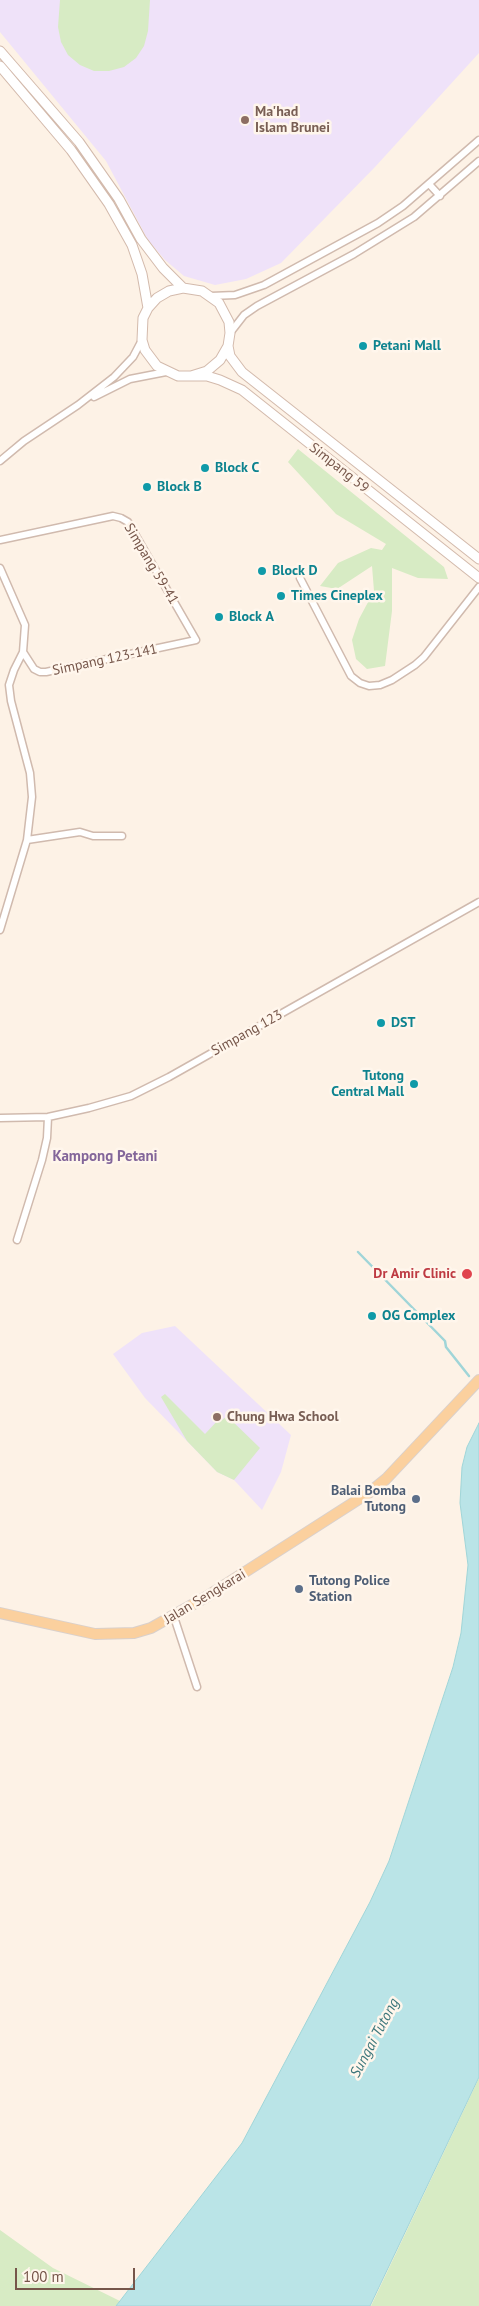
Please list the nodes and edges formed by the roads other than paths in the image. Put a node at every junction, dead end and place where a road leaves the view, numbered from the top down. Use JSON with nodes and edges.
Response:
{"nodes":[{"id":1,"x":0,"y":51,"type":"edge"},
{"id":2,"x":0,"y":66,"type":"edge"},
{"id":3,"x":479,"y":140,"type":"edge"},
{"id":4,"x":479,"y":161,"type":"edge"},
{"id":5,"x":429,"y":184,"type":"junction"},
{"id":6,"x":440,"y":196,"type":"junction"},
{"id":7,"x":183,"y":288,"type":"junction"},
{"id":8,"x":211,"y":296,"type":"junction"},
{"id":9,"x":148,"y":308,"type":"junction"},
{"id":10,"x":230,"y":333,"type":"junction"},
{"id":11,"x":142,"y":340,"type":"junction"},
{"id":12,"x":228,"y":346,"type":"junction"},
{"id":13,"x":166,"y":372,"type":"junction"},
{"id":14,"x":191,"y":376,"type":"junction"},
{"id":15,"x":78,"y":405,"type":"junction"},
{"id":16,"x":0,"y":461,"type":"edge"},
{"id":17,"x":0,"y":540,"type":"edge"},
{"id":18,"x":479,"y":559,"type":"edge"},
{"id":19,"x":0,"y":568,"type":"edge"},
{"id":20,"x":300,"y":578,"type":"dead end"},
{"id":21,"x":479,"y":578,"type":"edge"},
{"id":22,"x":479,"y":588,"type":"edge"},
{"id":23,"x":196,"y":640,"type":"joint"},
{"id":24,"x":22,"y":652,"type":"junction"},
{"id":25,"x":122,"y":836,"type":"dead end"},
{"id":26,"x":27,"y":840,"type":"junction"},
{"id":27,"x":479,"y":902,"type":"edge"},
{"id":28,"x":0,"y":930,"type":"edge"},
{"id":29,"x":48,"y":1116,"type":"junction"},
{"id":30,"x":0,"y":1118,"type":"edge"},
{"id":31,"x":16,"y":1240,"type":"dead end"},
{"id":32,"x":479,"y":1380,"type":"edge"},
{"id":33,"x":0,"y":1613,"type":"edge"},
{"id":34,"x":174,"y":1617,"type":"junction"},
{"id":35,"x":197,"y":1687,"type":"dead end"}],
"edges":[{"from":1,"to":7,"type":"street"},
{"from":2,"to":9,"type":"street"},
{"from":3,"to":5,"type":"street"},
{"from":4,"to":6,"type":"street"},
{"from":5,"to":6,"type":"street"},
{"from":5,"to":8,"type":"street"},
{"from":6,"to":10,"type":"street"},
{"from":7,"to":8,"type":"street"},
{"from":7,"to":9,"type":"street"},
{"from":8,"to":10,"type":"street"},
{"from":9,"to":11,"type":"street"},
{"from":10,"to":12,"type":"street"},
{"from":11,"to":13,"type":"street"},
{"from":11,"to":15,"type":"street"},
{"from":12,"to":14,"type":"street"},
{"from":12,"to":18,"type":"street","name":"Simpang 59"},
{"from":13,"to":14,"type":"street"},
{"from":13,"to":15,"type":"street"},
{"from":14,"to":21,"type":"street","name":"Simpang 59"},
{"from":15,"to":16,"type":"street"},
{"from":17,"to":23,"type":"street","name":"Simpang 59-41"},
{"from":19,"to":24,"type":"street"},
{"from":20,"to":22,"type":"street"},
{"from":23,"to":24,"type":"street","name":"Simpang 123-141"},
{"from":24,"to":26,"type":"street"},
{"from":25,"to":26,"type":"street"},
{"from":26,"to":28,"type":"street"},
{"from":27,"to":29,"type":"street","name":"Simpang 123"},
{"from":29,"to":30,"type":"street","name":"Simpang 123"},
{"from":29,"to":31,"type":"street"},
{"from":32,"to":34,"type":"main road","name":"Jalan Sengkarai"},
{"from":33,"to":34,"type":"main road","name":"Jalan Sengkarai"},
{"from":34,"to":35,"type":"street"}]}
